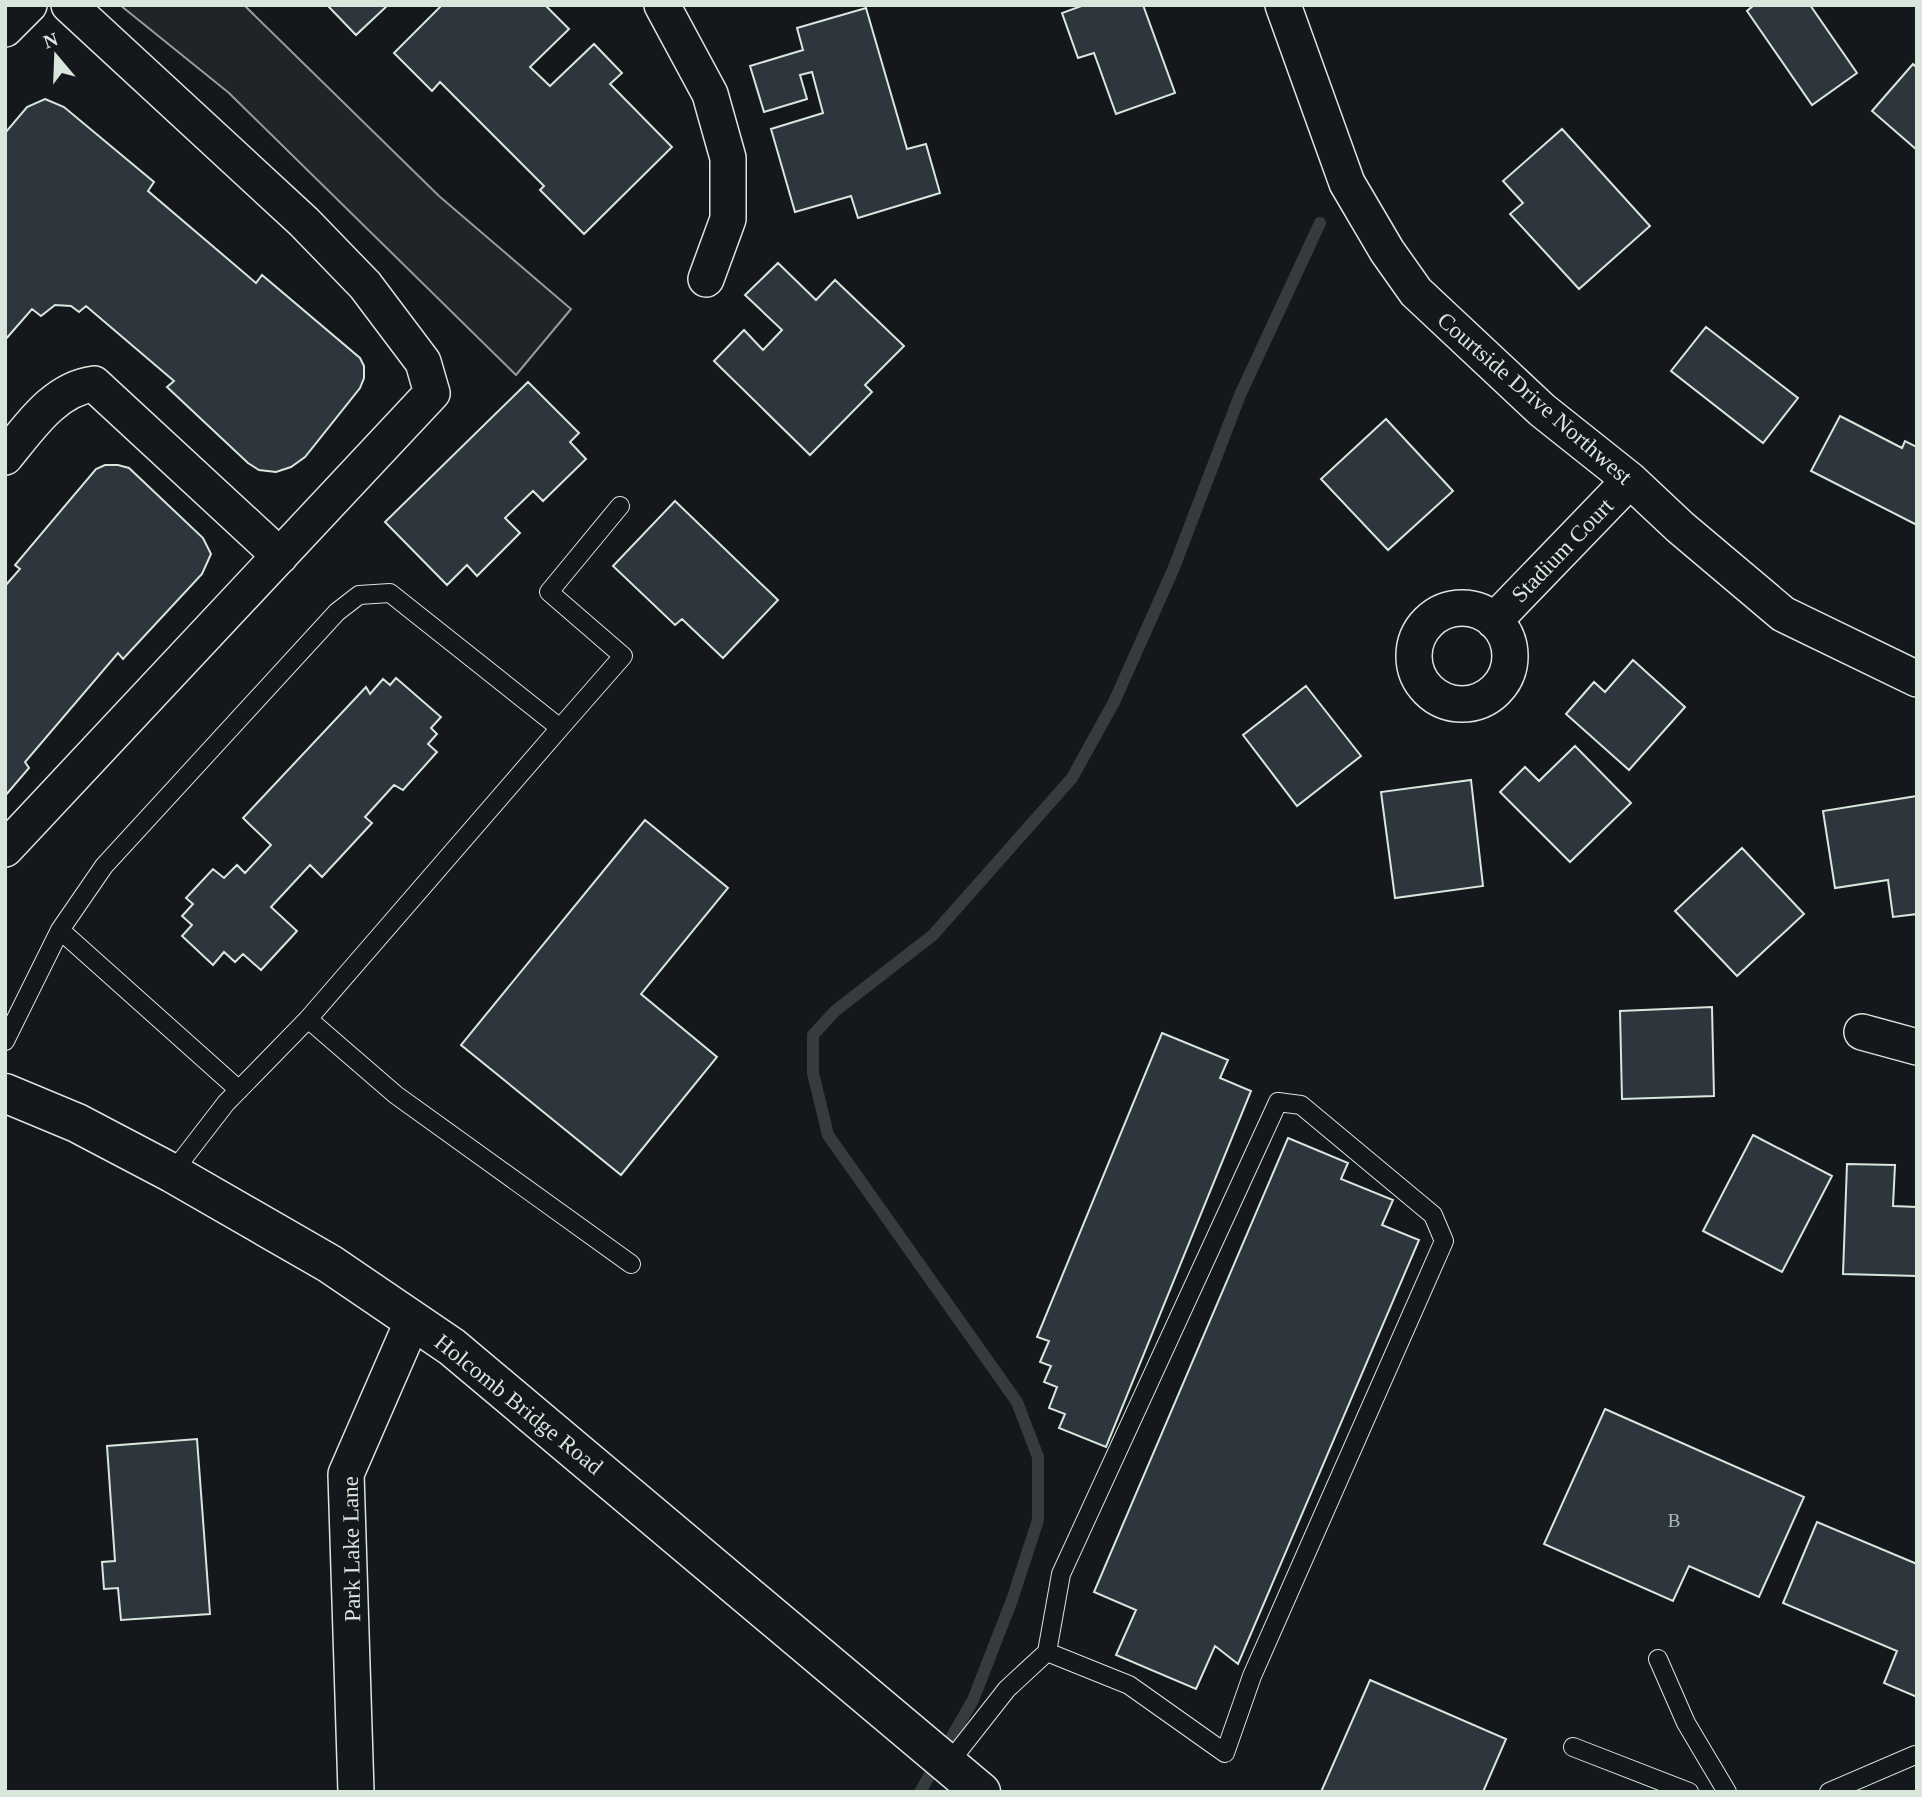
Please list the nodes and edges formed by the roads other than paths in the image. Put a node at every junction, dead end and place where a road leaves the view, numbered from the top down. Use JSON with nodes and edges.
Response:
{"nodes":[{"id":1,"x":29,"y":5,"type":"edge"},
{"id":2,"x":69,"y":5,"type":"edge"},
{"id":3,"x":662,"y":5,"type":"edge"},
{"id":4,"x":1283,"y":5,"type":"edge"},
{"id":5,"x":5,"y":29,"type":"edge"},
{"id":6,"x":706,"y":279,"type":"dead end"},
{"id":7,"x":5,"y":457,"type":"edge"},
{"id":8,"x":1630,"y":480,"type":"junction"},
{"id":9,"x":620,"y":506,"type":"dead end"},
{"id":10,"x":280,"y":556,"type":"junction"},
{"id":11,"x":1494,"y":621,"type":"dead end"},
{"id":12,"x":1917,"y":679,"type":"edge"},
{"id":13,"x":560,"y":728,"type":"junction"},
{"id":14,"x":5,"y":849,"type":"edge"},
{"id":15,"x":60,"y":930,"type":"junction"},
{"id":16,"x":308,"y":1019,"type":"junction"},
{"id":17,"x":1862,"y":1032,"type":"dead end"},
{"id":18,"x":5,"y":1041,"type":"edge"},
{"id":19,"x":1917,"y":1047,"type":"edge"},
{"id":20,"x":239,"y":1090,"type":"junction"},
{"id":21,"x":5,"y":1093,"type":"edge"},
{"id":22,"x":172,"y":1173,"type":"junction"},
{"id":23,"x":631,"y":1264,"type":"dead end"},
{"id":24,"x":413,"y":1320,"type":"junction"},
{"id":25,"x":1047,"y":1652,"type":"junction"},
{"id":26,"x":1658,"y":1659,"type":"dead end"},
{"id":27,"x":1573,"y":1747,"type":"dead end"},
{"id":28,"x":1915,"y":1755,"type":"edge"},
{"id":29,"x":948,"y":1764,"type":"junction"},
{"id":30,"x":356,"y":1792,"type":"edge"},
{"id":31,"x":981,"y":1792,"type":"edge"},
{"id":32,"x":1689,"y":1792,"type":"edge"},
{"id":33,"x":1727,"y":1792,"type":"edge"},
{"id":34,"x":1829,"y":1792,"type":"edge"}],
"edges":[{"from":1,"to":5,"type":"street"},
{"from":2,"to":10,"type":"street"},
{"from":3,"to":6,"type":"street"},
{"from":4,"to":8,"type":"street","name":"Courtside Drive Northwest"},
{"from":7,"to":10,"type":"street"},
{"from":8,"to":11,"type":"street","name":"Stadium Court"},
{"from":8,"to":12,"type":"street","name":"Courtside Drive Northwest"},
{"from":9,"to":13,"type":"lane"},
{"from":10,"to":14,"type":"street"},
{"from":13,"to":15,"type":"lane"},
{"from":13,"to":16,"type":"lane"},
{"from":15,"to":18,"type":"lane"},
{"from":15,"to":20,"type":"lane"},
{"from":16,"to":20,"type":"lane"},
{"from":16,"to":23,"type":"lane"},
{"from":17,"to":19,"type":"street"},
{"from":20,"to":22,"type":"lane"},
{"from":21,"to":22,"type":"main road","name":"Holcomb Bridge Road"},
{"from":22,"to":24,"type":"main road","name":"Holcomb Bridge Road"},
{"from":24,"to":29,"type":"main road","name":"Holcomb Bridge Road"},
{"from":24,"to":30,"type":"street","name":"Park Lake Lane"},
{"from":25,"to":25,"type":"lane"},
{"from":25,"to":29,"type":"lane"},
{"from":26,"to":33,"type":"lane"},
{"from":27,"to":32,"type":"lane"},
{"from":28,"to":34,"type":"lane"},
{"from":29,"to":31,"type":"main road","name":"Holcomb Bridge Road"}]}
